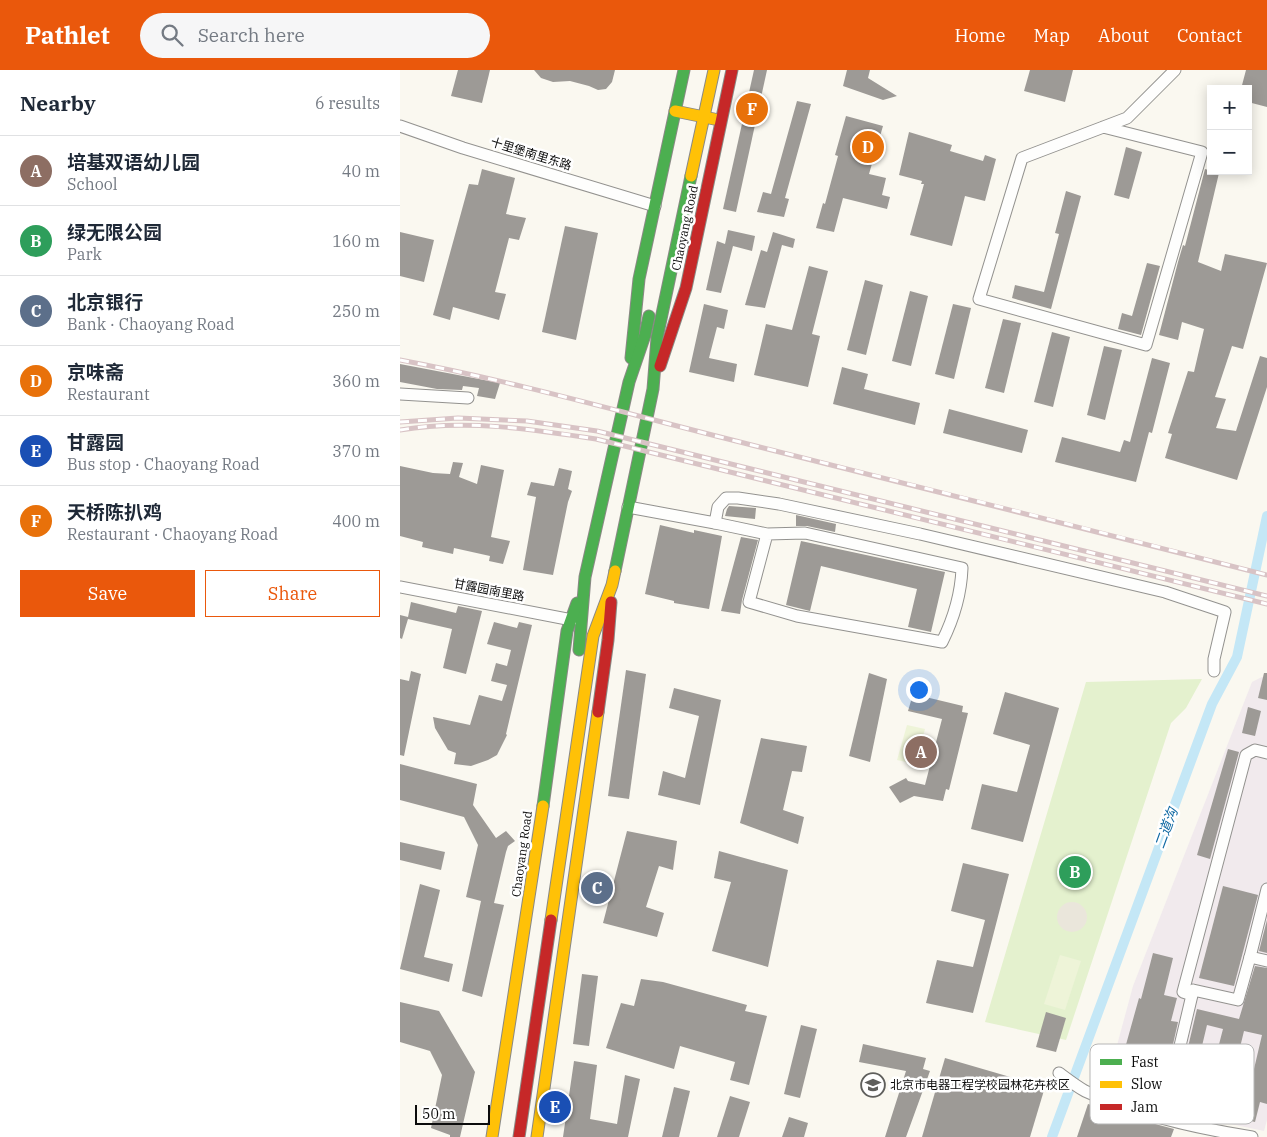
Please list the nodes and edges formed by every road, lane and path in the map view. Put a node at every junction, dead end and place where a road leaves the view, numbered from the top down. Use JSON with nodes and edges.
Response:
{"nodes":[{"id":1,"x":684,"y":70,"type":"edge"},
{"id":2,"x":714,"y":70,"type":"edge"},
{"id":3,"x":732,"y":70,"type":"edge"},
{"id":4,"x":1175,"y":70,"type":"edge"},
{"id":5,"x":675,"y":111,"type":"junction"},
{"id":6,"x":704,"y":117,"type":"junction"},
{"id":7,"x":722,"y":121,"type":"junction"},
{"id":8,"x":400,"y":126,"type":"edge"},
{"id":9,"x":1103,"y":127,"type":"junction"},
{"id":10,"x":655,"y":206,"type":"junction"},
{"id":11,"x":651,"y":306,"type":"dead end"},
{"id":12,"x":629,"y":382,"type":"junction"},
{"id":13,"x":652,"y":389,"type":"junction"},
{"id":14,"x":400,"y":394,"type":"edge"},
{"id":15,"x":468,"y":398,"type":"dead end"},
{"id":16,"x":628,"y":507,"type":"junction"},
{"id":17,"x":715,"y":523,"type":"junction"},
{"id":18,"x":768,"y":534,"type":"junction"},
{"id":19,"x":585,"y":577,"type":"junction"},
{"id":20,"x":612,"y":585,"type":"junction"},
{"id":21,"x":400,"y":587,"type":"edge"},
{"id":22,"x":572,"y":620,"type":"junction"},
{"id":23,"x":577,"y":660,"type":"dead end"},
{"id":24,"x":1214,"y":671,"type":"dead end"},
{"id":25,"x":1267,"y":753,"type":"edge"},
{"id":26,"x":547,"y":770,"type":"junction"},
{"id":27,"x":573,"y":774,"type":"junction"},
{"id":28,"x":588,"y":777,"type":"junction"},
{"id":29,"x":1267,"y":889,"type":"edge"},
{"id":30,"x":1250,"y":957,"type":"junction"},
{"id":31,"x":1267,"y":961,"type":"edge"},
{"id":32,"x":1192,"y":995,"type":"junction"},
{"id":33,"x":1181,"y":1044,"type":"edge"},
{"id":34,"x":1060,"y":1073,"type":"dead end"},
{"id":35,"x":1090,"y":1093,"type":"edge"},
{"id":36,"x":1190,"y":1124,"type":"edge"},
{"id":37,"x":492,"y":1137,"type":"edge"},
{"id":38,"x":518,"y":1137,"type":"edge"},
{"id":39,"x":537,"y":1137,"type":"edge"},
{"id":40,"x":1252,"y":1137,"type":"edge"}],
"edges":[{"from":1,"to":5,"type":"main road","name":"Chaoyang Road"},
{"from":2,"to":6,"type":"main road","name":"Chaoyang Road"},
{"from":3,"to":7,"type":"main road","name":"Chaoyang Road"},
{"from":4,"to":9,"type":"street"},
{"from":5,"to":6,"type":"main road"},
{"from":5,"to":10,"type":"main road","name":"Chaoyang Road"},
{"from":6,"to":7,"type":"main road"},
{"from":6,"to":13,"type":"main road","name":"Chaoyang Road"},
{"from":7,"to":13,"type":"main road","name":"Chaoyang Road"},
{"from":8,"to":10,"type":"street","name":"十里堡南里东路"},
{"from":9,"to":9,"type":"street"},
{"from":10,"to":12,"type":"main road","name":"Chaoyang Road"},
{"from":11,"to":12,"type":"main road","name":"Chaoyang Road"},
{"from":12,"to":19,"type":"main road","name":"Chaoyang Road"},
{"from":13,"to":16,"type":"main road","name":"Chaoyang Road"},
{"from":14,"to":15,"type":"street"},
{"from":16,"to":17,"type":"street"},
{"from":16,"to":20,"type":"main road","name":"Chaoyang Road"},
{"from":17,"to":18,"type":"street"},
{"from":17,"to":24,"type":"street"},
{"from":18,"to":18,"type":"street"},
{"from":19,"to":22,"type":"main road","name":"Chaoyang Road"},
{"from":19,"to":23,"type":"main road","name":"Chaoyang Road"},
{"from":20,"to":27,"type":"main road","name":"Chaoyang Road"},
{"from":20,"to":28,"type":"main road","name":"Chaoyang Road"},
{"from":21,"to":22,"type":"street","name":"甘露园南里路"},
{"from":22,"to":26,"type":"main road","name":"Chaoyang Road"},
{"from":25,"to":32,"type":"street"},
{"from":26,"to":27,"type":"main road"},
{"from":26,"to":37,"type":"main road","name":"Chaoyang Road"},
{"from":27,"to":28,"type":"main road"},
{"from":27,"to":38,"type":"main road","name":"Chaoyang Road"},
{"from":28,"to":39,"type":"main road","name":"Chaoyang Road"},
{"from":29,"to":30,"type":"street"},
{"from":30,"to":31,"type":"street"},
{"from":30,"to":32,"type":"street"},
{"from":32,"to":33,"type":"street"},
{"from":34,"to":35,"type":"street"},
{"from":36,"to":40,"type":"street"}]}
